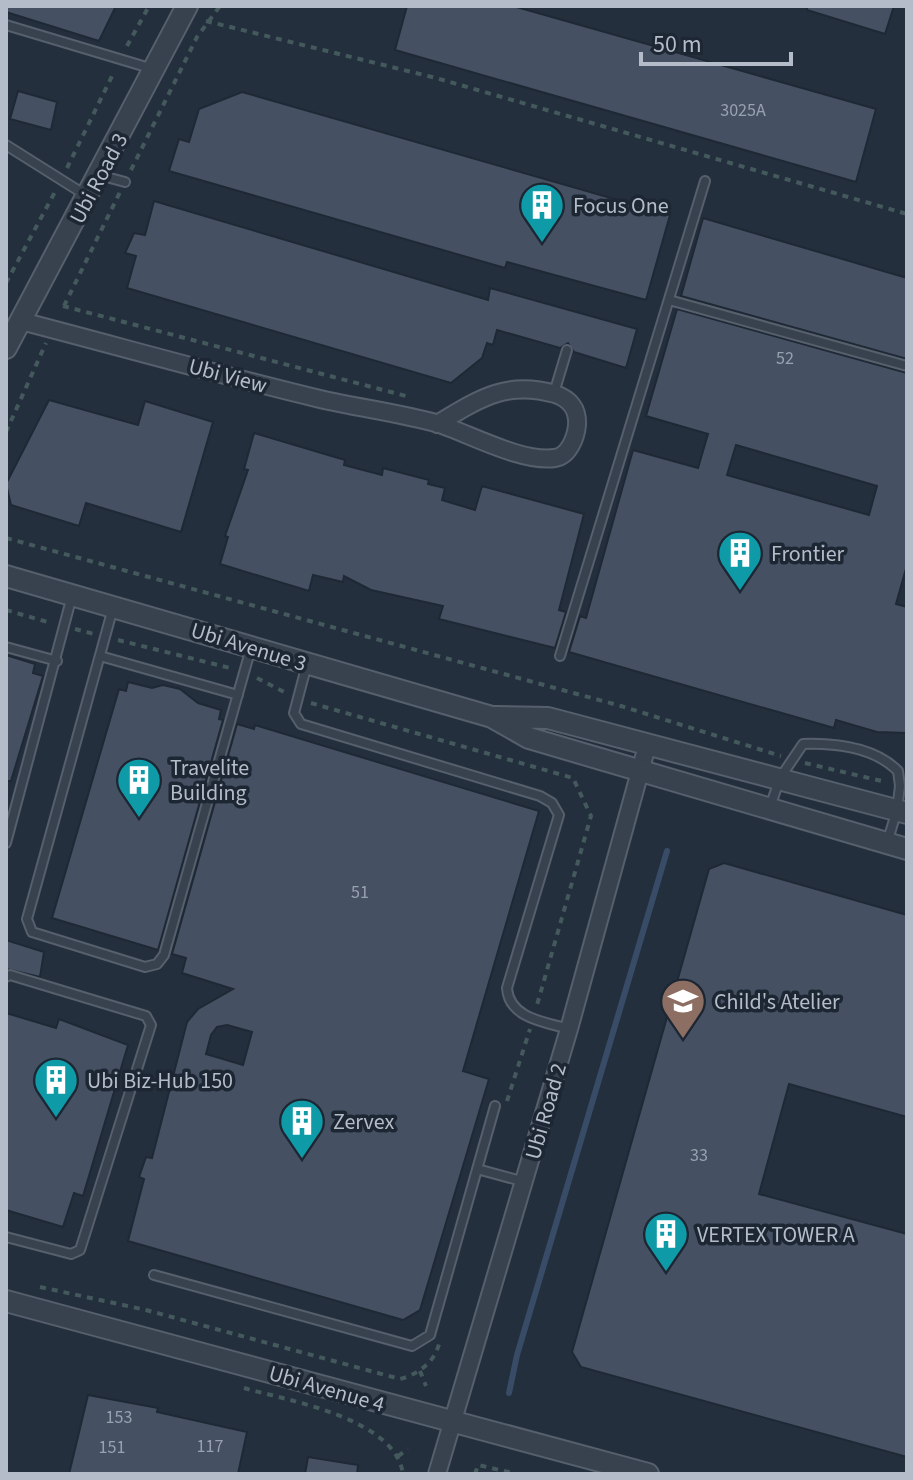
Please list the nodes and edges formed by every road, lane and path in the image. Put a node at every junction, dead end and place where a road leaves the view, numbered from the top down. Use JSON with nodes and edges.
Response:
{"nodes":[{"id":1,"x":149,"y":6,"type":"edge"},
{"id":2,"x":187,"y":6,"type":"edge"},
{"id":3,"x":220,"y":6,"type":"edge"},
{"id":4,"x":206,"y":21,"type":"junction"},
{"id":5,"x":6,"y":25,"type":"edge"},
{"id":6,"x":120,"y":59,"type":"junction"},
{"id":7,"x":154,"y":70,"type":"junction"},
{"id":8,"x":6,"y":145,"type":"edge"},
{"id":9,"x":99,"y":175,"type":"junction"},
{"id":10,"x":62,"y":180,"type":"junction"},
{"id":11,"x":705,"y":181,"type":"dead end"},
{"id":12,"x":125,"y":182,"type":"junction"},
{"id":13,"x":88,"y":197,"type":"junction"},
{"id":14,"x":907,"y":214,"type":"edge"},
{"id":15,"x":6,"y":283,"type":"edge"},
{"id":16,"x":669,"y":300,"type":"junction"},
{"id":17,"x":63,"y":306,"type":"junction"},
{"id":18,"x":21,"y":321,"type":"junction"},
{"id":19,"x":52,"y":329,"type":"junction"},
{"id":20,"x":6,"y":348,"type":"edge"},
{"id":21,"x":567,"y":350,"type":"dead end"},
{"id":22,"x":907,"y":366,"type":"edge"},
{"id":23,"x":554,"y":394,"type":"junction"},
{"id":24,"x":415,"y":398,"type":"dead end"},
{"id":25,"x":437,"y":424,"type":"junction"},
{"id":26,"x":6,"y":432,"type":"edge"},
{"id":27,"x":6,"y":538,"type":"edge"},
{"id":28,"x":6,"y":576,"type":"edge"},
{"id":29,"x":72,"y":596,"type":"junction"},
{"id":30,"x":114,"y":607,"type":"junction"},
{"id":31,"x":6,"y":647,"type":"edge"},
{"id":32,"x":251,"y":647,"type":"junction"},
{"id":33,"x":100,"y":656,"type":"junction"},
{"id":34,"x":560,"y":656,"type":"dead end"},
{"id":35,"x":57,"y":661,"type":"junction"},
{"id":36,"x":307,"y":664,"type":"junction"},
{"id":37,"x":238,"y":695,"type":"junction"},
{"id":38,"x":492,"y":717,"type":"junction"},
{"id":39,"x":647,"y":746,"type":"junction"},
{"id":40,"x":790,"y":759,"type":"junction"},
{"id":41,"x":641,"y":771,"type":"junction"},
{"id":42,"x":780,"y":778,"type":"junction"},
{"id":43,"x":900,"y":786,"type":"junction"},
{"id":44,"x":583,"y":796,"type":"dead end"},
{"id":45,"x":770,"y":807,"type":"junction"},
{"id":46,"x":902,"y":812,"type":"edge"},
{"id":47,"x":6,"y":843,"type":"edge"},
{"id":48,"x":897,"y":847,"type":"edge"},
{"id":49,"x":6,"y":977,"type":"edge"},
{"id":50,"x":534,"y":1019,"type":"junction"},
{"id":51,"x":569,"y":1029,"type":"junction"},
{"id":52,"x":507,"y":1102,"type":"dead end"},
{"id":53,"x":495,"y":1106,"type":"dead end"},
{"id":54,"x":477,"y":1169,"type":"junction"},
{"id":55,"x":525,"y":1182,"type":"junction"},
{"id":56,"x":6,"y":1237,"type":"edge"},
{"id":57,"x":154,"y":1275,"type":"dead end"},
{"id":58,"x":37,"y":1287,"type":"dead end"},
{"id":59,"x":6,"y":1301,"type":"edge"},
{"id":60,"x":442,"y":1335,"type":"dead end"},
{"id":61,"x":420,"y":1371,"type":"junction"},
{"id":62,"x":426,"y":1386,"type":"dead end"},
{"id":63,"x":242,"y":1387,"type":"dead end"},
{"id":64,"x":452,"y":1421,"type":"junction"},
{"id":65,"x":408,"y":1449,"type":"dead end"},
{"id":66,"x":398,"y":1456,"type":"junction"},
{"id":67,"x":403,"y":1474,"type":"edge"},
{"id":68,"x":437,"y":1474,"type":"edge"},
{"id":69,"x":475,"y":1474,"type":"edge"},
{"id":70,"x":517,"y":1474,"type":"edge"},
{"id":71,"x":648,"y":1474,"type":"edge"}],
"edges":[{"from":1,"to":6,"type":"path"},
{"from":2,"to":7,"type":"street","name":"Ubi Road 3"},
{"from":3,"to":4,"type":"path"},
{"from":4,"to":12,"type":"path"},
{"from":4,"to":14,"type":"path"},
{"from":5,"to":6,"type":"lane"},
{"from":6,"to":7,"type":"lane"},
{"from":6,"to":10,"type":"path"},
{"from":7,"to":9,"type":"street","name":"Ubi Road 3"},
{"from":8,"to":10,"type":"lane"},
{"from":9,"to":12,"type":"lane"},
{"from":9,"to":13,"type":"street","name":"Ubi Road 3"},
{"from":10,"to":13,"type":"lane"},
{"from":10,"to":15,"type":"path"},
{"from":11,"to":16,"type":"lane"},
{"from":12,"to":17,"type":"path"},
{"from":13,"to":18,"type":"street","name":"Ubi Road 3"},
{"from":16,"to":22,"type":"lane"},
{"from":16,"to":34,"type":"lane"},
{"from":17,"to":19,"type":"path"},
{"from":17,"to":24,"type":"path"},
{"from":18,"to":19,"type":"street","name":"Ubi View"},
{"from":18,"to":20,"type":"street","name":"Ubi Road 3"},
{"from":19,"to":25,"type":"street","name":"Ubi View"},
{"from":19,"to":26,"type":"path"},
{"from":21,"to":23,"type":"lane"},
{"from":23,"to":25,"type":"street"},
{"from":23,"to":25,"type":"street","name":"Ubi View"},
{"from":27,"to":40,"type":"path"},
{"from":28,"to":29,"type":"street","name":"Ubi Avenue 3"},
{"from":29,"to":30,"type":"street","name":"Ubi Avenue 3"},
{"from":29,"to":35,"type":"lane"},
{"from":30,"to":32,"type":"street","name":"Ubi Avenue 3"},
{"from":30,"to":33,"type":"lane"},
{"from":31,"to":35,"type":"lane"},
{"from":32,"to":36,"type":"street","name":"Ubi Avenue 3"},
{"from":32,"to":37,"type":"lane"},
{"from":33,"to":37,"type":"lane"},
{"from":33,"to":37,"type":"lane"},
{"from":35,"to":47,"type":"lane"},
{"from":36,"to":38,"type":"street","name":"Ubi Avenue 3"},
{"from":36,"to":50,"type":"lane"},
{"from":38,"to":39,"type":"street","name":"Ubi Avenue 3"},
{"from":38,"to":41,"type":"street","name":"Ubi Avenue 3"},
{"from":39,"to":41,"type":"street","name":"Ubi Road 2"},
{"from":39,"to":42,"type":"street","name":"Ubi Avenue 3"},
{"from":40,"to":42,"type":"lane"},
{"from":40,"to":43,"type":"path"},
{"from":40,"to":43,"type":"lane"},
{"from":41,"to":45,"type":"street","name":"Ubi Avenue 3"},
{"from":41,"to":51,"type":"street","name":"Ubi Road 2"},
{"from":42,"to":45,"type":"lane"},
{"from":42,"to":46,"type":"street","name":"Ubi Avenue 3"},
{"from":43,"to":46,"type":"lane"},
{"from":44,"to":50,"type":"path"},
{"from":45,"to":48,"type":"street","name":"Ubi Avenue 3"},
{"from":46,"to":48,"type":"lane"},
{"from":49,"to":56,"type":"lane"},
{"from":50,"to":51,"type":"lane"},
{"from":50,"to":52,"type":"path"},
{"from":51,"to":55,"type":"street","name":"Ubi Road 2"},
{"from":53,"to":54,"type":"lane"},
{"from":54,"to":55,"type":"lane"},
{"from":54,"to":57,"type":"lane"},
{"from":55,"to":64,"type":"street","name":"Ubi Road 2"},
{"from":58,"to":61,"type":"path"},
{"from":59,"to":64,"type":"street","name":"Ubi Avenue 4"},
{"from":60,"to":61,"type":"path"},
{"from":61,"to":62,"type":"path"},
{"from":63,"to":66,"type":"path"},
{"from":64,"to":68,"type":"street","name":"Ubi Road 2"},
{"from":64,"to":71,"type":"street","name":"Ubi Avenue 4"},
{"from":65,"to":66,"type":"path"},
{"from":66,"to":67,"type":"path"},
{"from":69,"to":70,"type":"path"}]}
